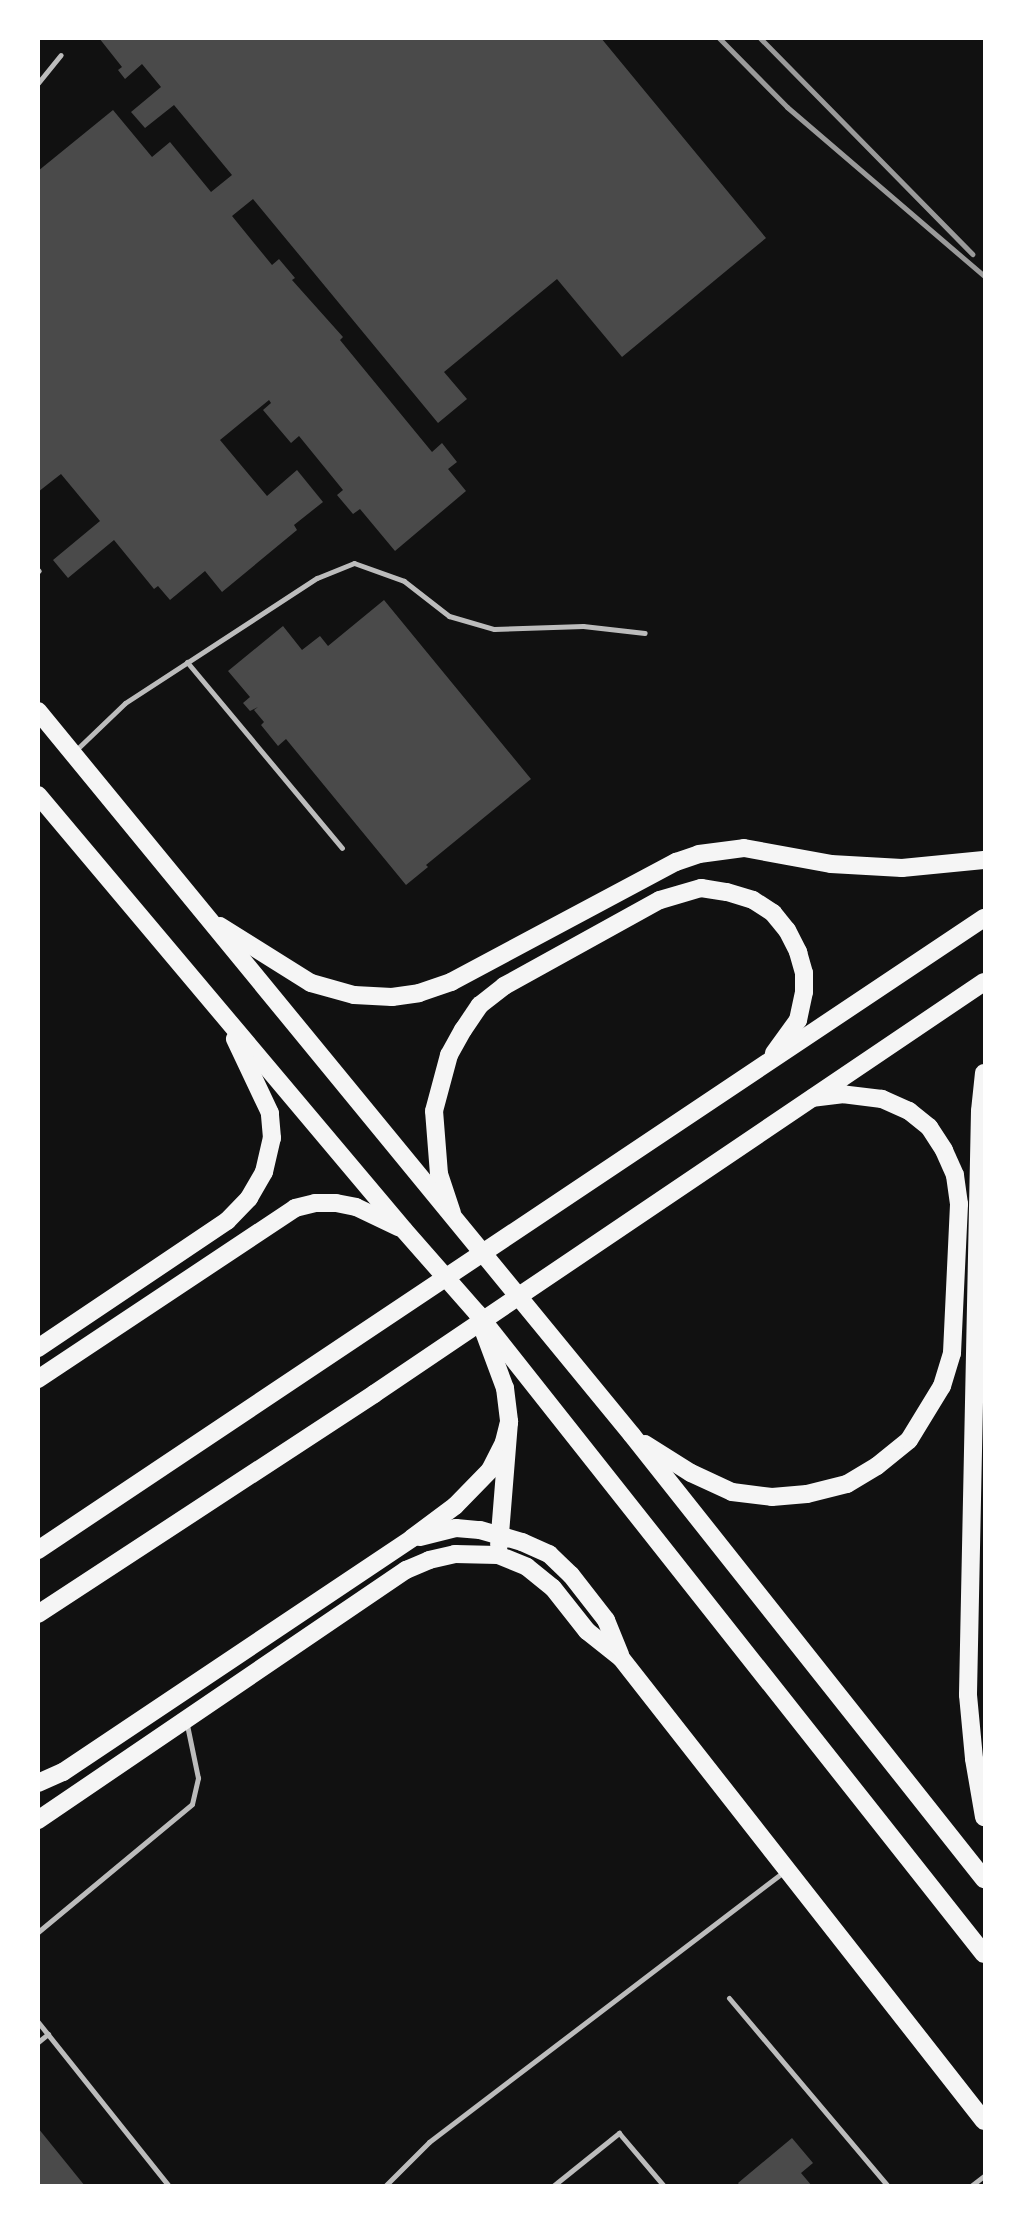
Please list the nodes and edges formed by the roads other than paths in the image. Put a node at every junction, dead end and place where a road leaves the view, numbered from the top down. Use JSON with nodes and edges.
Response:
{"nodes":[{"id":1,"x":61,"y":55,"type":"dead end"},
{"id":2,"x":38,"y":83,"type":"edge"},
{"id":3,"x":645,"y":633,"type":"dead end"},
{"id":4,"x":187,"y":662,"type":"junction"},
{"id":5,"x":38,"y":711,"type":"edge"},
{"id":6,"x":72,"y":753,"type":"junction"},
{"id":7,"x":38,"y":795,"type":"edge"},
{"id":8,"x":342,"y":848,"type":"dead end"},
{"id":9,"x":985,"y":860,"type":"edge"},
{"id":10,"x":202,"y":914,"type":"junction"},
{"id":11,"x":985,"y":918,"type":"edge"},
{"id":12,"x":985,"y":982,"type":"edge"},
{"id":13,"x":225,"y":1017,"type":"junction"},
{"id":14,"x":768,"y":1062,"type":"junction"},
{"id":15,"x":985,"y":1073,"type":"edge"},
{"id":16,"x":809,"y":1098,"type":"junction"},
{"id":17,"x":455,"y":1223,"type":"junction"},
{"id":18,"x":404,"y":1230,"type":"junction"},
{"id":19,"x":478,"y":1312,"type":"junction"},
{"id":20,"x":38,"y":1348,"type":"edge"},
{"id":21,"x":38,"y":1379,"type":"edge"},
{"id":22,"x":509,"y":1422,"type":"junction"},
{"id":23,"x":632,"y":1435,"type":"junction"},
{"id":24,"x":500,"y":1535,"type":"junction"},
{"id":25,"x":412,"y":1538,"type":"junction"},
{"id":26,"x":38,"y":1550,"type":"edge"},
{"id":27,"x":498,"y":1555,"type":"junction"},
{"id":28,"x":38,"y":1614,"type":"edge"},
{"id":29,"x":621,"y":1658,"type":"junction"},
{"id":30,"x":186,"y":1720,"type":"junction"},
{"id":31,"x":38,"y":1783,"type":"edge"},
{"id":32,"x":985,"y":1817,"type":"edge"},
{"id":33,"x":38,"y":1820,"type":"edge"},
{"id":34,"x":787,"y":1869,"type":"junction"},
{"id":35,"x":985,"y":1880,"type":"edge"},
{"id":36,"x":38,"y":1931,"type":"edge"},
{"id":37,"x":985,"y":1954,"type":"edge"},
{"id":38,"x":729,"y":1998,"type":"dead end"},
{"id":39,"x":38,"y":2022,"type":"edge"},
{"id":40,"x":48,"y":2034,"type":"junction"},
{"id":41,"x":38,"y":2042,"type":"edge"},
{"id":42,"x":985,"y":2121,"type":"edge"},
{"id":43,"x":985,"y":2176,"type":"edge"},
{"id":44,"x":169,"y":2186,"type":"edge"},
{"id":45,"x":385,"y":2186,"type":"edge"},
{"id":46,"x":553,"y":2186,"type":"edge"},
{"id":47,"x":664,"y":2186,"type":"edge"},
{"id":48,"x":887,"y":2186,"type":"edge"},
{"id":49,"x":971,"y":2186,"type":"edge"}],
"edges":[{"from":1,"to":2,"type":"lane"},
{"from":3,"to":4,"type":"lane"},
{"from":4,"to":6,"type":"lane"},
{"from":4,"to":8,"type":"lane"},
{"from":5,"to":6,"type":"main road"},
{"from":6,"to":10,"type":"main road"},
{"from":7,"to":13,"type":"main road"},
{"from":9,"to":10,"type":"main road"},
{"from":10,"to":17,"type":"main road"},
{"from":11,"to":14,"type":"main road"},
{"from":12,"to":16,"type":"main road"},
{"from":13,"to":18,"type":"main road"},
{"from":13,"to":20,"type":"main road"},
{"from":14,"to":17,"type":"main road"},
{"from":14,"to":26,"type":"main road"},
{"from":15,"to":32,"type":"main road"},
{"from":16,"to":23,"type":"main road"},
{"from":16,"to":28,"type":"main road"},
{"from":17,"to":23,"type":"main road"},
{"from":18,"to":19,"type":"main road"},
{"from":18,"to":21,"type":"main road"},
{"from":19,"to":22,"type":"main road"},
{"from":19,"to":37,"type":"main road"},
{"from":22,"to":24,"type":"main road"},
{"from":22,"to":25,"type":"main road"},
{"from":23,"to":35,"type":"main road"},
{"from":24,"to":25,"type":"main road"},
{"from":24,"to":27,"type":"main road"},
{"from":24,"to":29,"type":"main road"},
{"from":25,"to":31,"type":"main road"},
{"from":27,"to":29,"type":"main road"},
{"from":27,"to":30,"type":"main road"},
{"from":29,"to":34,"type":"main road"},
{"from":30,"to":33,"type":"main road"},
{"from":30,"to":36,"type":"lane"},
{"from":34,"to":42,"type":"main road"},
{"from":34,"to":45,"type":"lane"},
{"from":38,"to":48,"type":"lane"},
{"from":39,"to":40,"type":"lane"},
{"from":40,"to":41,"type":"lane"},
{"from":40,"to":44,"type":"lane"},
{"from":43,"to":49,"type":"lane"},
{"from":46,"to":47,"type":"lane"}]}
